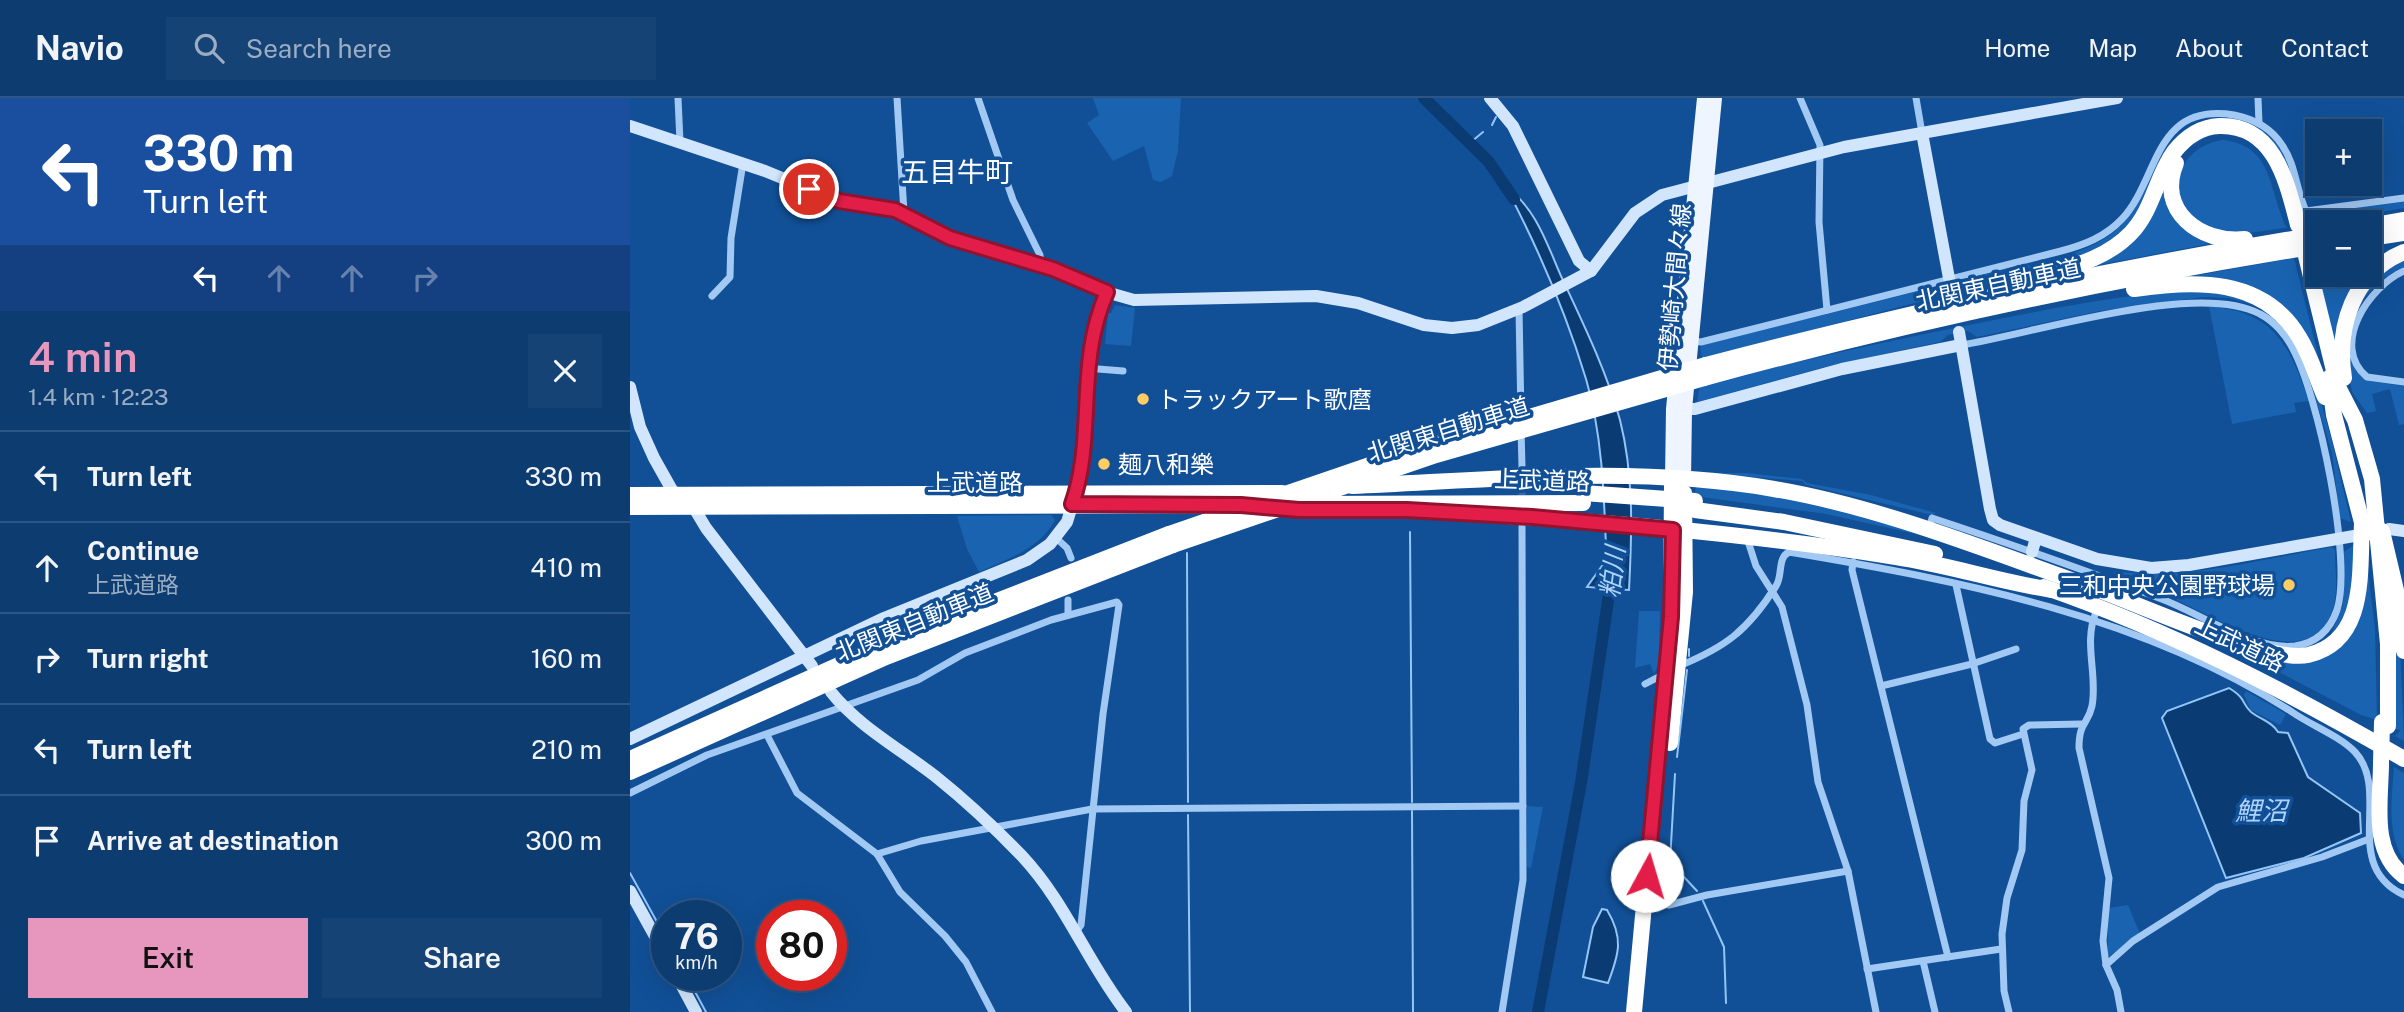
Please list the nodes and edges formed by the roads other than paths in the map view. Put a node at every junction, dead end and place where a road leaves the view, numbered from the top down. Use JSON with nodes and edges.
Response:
{"nodes":[{"id":1,"x":678,"y":98,"type":"edge"},
{"id":2,"x":897,"y":98,"type":"edge"},
{"id":3,"x":978,"y":98,"type":"edge"},
{"id":4,"x":1490,"y":98,"type":"edge"},
{"id":5,"x":1704,"y":98,"type":"edge"},
{"id":6,"x":1714,"y":98,"type":"edge"},
{"id":7,"x":1800,"y":98,"type":"edge"},
{"id":8,"x":1916,"y":98,"type":"edge"},
{"id":9,"x":2117,"y":98,"type":"edge"},
{"id":10,"x":2258,"y":98,"type":"edge"},
{"id":11,"x":2259,"y":123,"type":"junction"},
{"id":12,"x":630,"y":126,"type":"edge"},
{"id":13,"x":1922,"y":133,"type":"junction"},
{"id":14,"x":680,"y":142,"type":"junction"},
{"id":15,"x":1820,"y":153,"type":"junction"},
{"id":16,"x":743,"y":163,"type":"junction"},
{"id":17,"x":1700,"y":184,"type":"junction"},
{"id":18,"x":2404,"y":198,"type":"edge"},
{"id":19,"x":904,"y":213,"type":"junction"},
{"id":20,"x":2404,"y":220,"type":"edge"},
{"id":21,"x":2382,"y":223,"type":"edge"},
{"id":22,"x":2305,"y":230,"type":"edge"},
{"id":23,"x":2404,"y":233,"type":"edge"},
{"id":24,"x":2305,"y":236,"type":"edge"},
{"id":25,"x":2382,"y":236,"type":"edge"},
{"id":26,"x":2404,"y":251,"type":"edge"},
{"id":27,"x":2305,"y":253,"type":"edge"},
{"id":28,"x":1041,"y":265,"type":"junction"},
{"id":29,"x":1591,"y":271,"type":"junction"},
{"id":30,"x":2404,"y":271,"type":"edge"},
{"id":31,"x":1950,"y":284,"type":"junction"},
{"id":32,"x":2313,"y":287,"type":"edge"},
{"id":33,"x":2315,"y":287,"type":"edge"},
{"id":34,"x":1107,"y":292,"type":"junction"},
{"id":35,"x":712,"y":296,"type":"dead end"},
{"id":36,"x":1523,"y":308,"type":"junction"},
{"id":37,"x":1827,"y":310,"type":"junction"},
{"id":38,"x":1969,"y":313,"type":"junction"},
{"id":39,"x":1872,"y":322,"type":"junction"},
{"id":40,"x":1960,"y":339,"type":"junction"},
{"id":41,"x":1691,"y":341,"type":"junction"},
{"id":42,"x":1086,"y":368,"type":"junction"},
{"id":43,"x":1123,"y":371,"type":"dead end"},
{"id":44,"x":1705,"y":371,"type":"junction"},
{"id":45,"x":2404,"y":383,"type":"edge"},
{"id":46,"x":630,"y":387,"type":"edge"},
{"id":47,"x":1685,"y":408,"type":"junction"},
{"id":48,"x":2351,"y":410,"type":"junction"},
{"id":49,"x":2334,"y":415,"type":"junction"},
{"id":50,"x":1522,"y":467,"type":"tunnel mouth"},
{"id":51,"x":1678,"y":480,"type":"junction"},
{"id":52,"x":1294,"y":493,"type":"junction"},
{"id":53,"x":675,"y":494,"type":"junction"},
{"id":54,"x":630,"y":495,"type":"edge"},
{"id":55,"x":1583,"y":498,"type":"junction"},
{"id":56,"x":1074,"y":499,"type":"junction"},
{"id":57,"x":692,"y":505,"type":"junction"},
{"id":58,"x":1241,"y":505,"type":"junction"},
{"id":59,"x":1695,"y":505,"type":"junction"},
{"id":60,"x":630,"y":506,"type":"edge"},
{"id":61,"x":2377,"y":512,"type":"junction"},
{"id":62,"x":1930,"y":526,"type":"dead end"},
{"id":63,"x":1522,"y":527,"type":"dead end"},
{"id":64,"x":2389,"y":529,"type":"dead end"},
{"id":65,"x":1679,"y":530,"type":"junction"},
{"id":66,"x":2358,"y":530,"type":"junction"},
{"id":67,"x":2404,"y":530,"type":"edge"},
{"id":68,"x":1746,"y":537,"type":"junction"},
{"id":69,"x":1056,"y":538,"type":"junction"},
{"id":70,"x":2036,"y":538,"type":"junction"},
{"id":71,"x":1171,"y":539,"type":"junction"},
{"id":72,"x":2339,"y":539,"type":"junction"},
{"id":73,"x":2032,"y":552,"type":"junction"},
{"id":74,"x":1071,"y":558,"type":"dead end"},
{"id":75,"x":1853,"y":562,"type":"junction"},
{"id":76,"x":2009,"y":565,"type":"junction"},
{"id":77,"x":2041,"y":569,"type":"junction"},
{"id":78,"x":1956,"y":584,"type":"junction"},
{"id":79,"x":2070,"y":586,"type":"junction"},
{"id":80,"x":2052,"y":590,"type":"junction"},
{"id":81,"x":1772,"y":591,"type":"junction"},
{"id":82,"x":1068,"y":600,"type":"dead end"},
{"id":83,"x":1068,"y":615,"type":"junction"},
{"id":84,"x":2094,"y":616,"type":"junction"},
{"id":85,"x":2016,"y":649,"type":"dead end"},
{"id":86,"x":2404,"y":651,"type":"edge"},
{"id":87,"x":808,"y":661,"type":"junction"},
{"id":88,"x":1972,"y":664,"type":"junction"},
{"id":89,"x":1672,"y":670,"type":"junction"},
{"id":90,"x":1645,"y":684,"type":"dead end"},
{"id":91,"x":1881,"y":687,"type":"junction"},
{"id":92,"x":831,"y":692,"type":"dead end"},
{"id":93,"x":844,"y":706,"type":"junction"},
{"id":94,"x":2081,"y":724,"type":"junction"},
{"id":95,"x":2385,"y":724,"type":"junction"},
{"id":96,"x":2349,"y":727,"type":"junction"},
{"id":97,"x":2022,"y":734,"type":"junction"},
{"id":98,"x":767,"y":735,"type":"junction"},
{"id":99,"x":630,"y":739,"type":"edge"},
{"id":100,"x":2404,"y":747,"type":"edge"},
{"id":101,"x":630,"y":759,"type":"edge"},
{"id":102,"x":2404,"y":759,"type":"edge"},
{"id":103,"x":2391,"y":765,"type":"edge"},
{"id":104,"x":630,"y":772,"type":"edge"},
{"id":105,"x":630,"y":793,"type":"edge"},
{"id":106,"x":1523,"y":806,"type":"junction"},
{"id":107,"x":1092,"y":809,"type":"junction"},
{"id":108,"x":993,"y":829,"type":"junction"},
{"id":109,"x":2369,"y":839,"type":"junction"},
{"id":110,"x":877,"y":855,"type":"junction"},
{"id":111,"x":2404,"y":867,"type":"edge"},
{"id":112,"x":1847,"y":871,"type":"junction"},
{"id":113,"x":2404,"y":876,"type":"edge"},
{"id":114,"x":630,"y":891,"type":"edge"},
{"id":115,"x":2404,"y":895,"type":"edge"},
{"id":116,"x":1650,"y":904,"type":"junction"},
{"id":117,"x":651,"y":929,"type":"edge"},
{"id":118,"x":1076,"y":932,"type":"junction"},
{"id":119,"x":2001,"y":949,"type":"junction"},
{"id":120,"x":1948,"y":957,"type":"junction"},
{"id":121,"x":1923,"y":961,"type":"junction"},
{"id":122,"x":2106,"y":965,"type":"junction"},
{"id":123,"x":1867,"y":969,"type":"junction"},
{"id":124,"x":685,"y":991,"type":"edge"},
{"id":125,"x":696,"y":1012,"type":"edge"},
{"id":126,"x":992,"y":1012,"type":"edge"},
{"id":127,"x":1126,"y":1012,"type":"edge"},
{"id":128,"x":1502,"y":1012,"type":"edge"},
{"id":129,"x":1634,"y":1012,"type":"edge"},
{"id":130,"x":1643,"y":1012,"type":"edge"},
{"id":131,"x":1875,"y":1012,"type":"edge"},
{"id":132,"x":1935,"y":1012,"type":"edge"},
{"id":133,"x":2009,"y":1012,"type":"edge"},
{"id":134,"x":2121,"y":1012,"type":"edge"}],
"edges":[{"from":1,"to":14,"type":"street"},
{"from":2,"to":19,"type":"street"},
{"from":3,"to":28,"type":"street"},
{"from":4,"to":29,"type":"street"},
{"from":5,"to":17,"type":"main road","name":"伊勢崎大間々線"},
{"from":6,"to":17,"type":"main road","name":"伊勢崎大間々線"},
{"from":7,"to":15,"type":"street"},
{"from":8,"to":13,"type":"street"},
{"from":9,"to":13,"type":"street"},
{"from":10,"to":11,"type":"street"},
{"from":11,"to":18,"type":"street"},
{"from":11,"to":31,"type":"street"},
{"from":12,"to":14,"type":"street"},
{"from":13,"to":15,"type":"street"},
{"from":13,"to":31,"type":"street"},
{"from":14,"to":16,"type":"street"},
{"from":15,"to":17,"type":"street"},
{"from":15,"to":37,"type":"street"},
{"from":16,"to":19,"type":"street"},
{"from":16,"to":35,"type":"street"},
{"from":17,"to":29,"type":"street"},
{"from":17,"to":41,"type":"main road","name":"伊勢崎大間々線"},
{"from":17,"to":51,"type":"main road","name":"伊勢崎大間々線"},
{"from":19,"to":28,"type":"street"},
{"from":20,"to":21,"type":"highway"},
{"from":22,"to":39,"type":"highway"},
{"from":23,"to":25,"type":"highway"},
{"from":24,"to":39,"type":"highway","name":"北関東自動車道"},
{"from":26,"to":48,"type":"highway"},
{"from":27,"to":38,"type":"highway","name":"北関東自動車道"},
{"from":28,"to":34,"type":"street"},
{"from":29,"to":36,"type":"street"},
{"from":30,"to":45,"type":"street"},
{"from":31,"to":37,"type":"street"},
{"from":32,"to":49,"type":"highway"},
{"from":33,"to":48,"type":"highway"},
{"from":34,"to":36,"type":"street"},
{"from":34,"to":42,"type":"street"},
{"from":36,"to":50,"type":"street"},
{"from":37,"to":41,"type":"street"},
{"from":38,"to":44,"type":"highway","name":"北関東自動車道"},
{"from":38,"to":49,"type":"highway"},
{"from":39,"to":44,"type":"highway","name":"北関東自動車道"},
{"from":40,"to":47,"type":"street"},
{"from":40,"to":70,"type":"street"},
{"from":40,"to":72,"type":"street"},
{"from":41,"to":47,"type":"main road","name":"伊勢崎大間々線"},
{"from":42,"to":43,"type":"street"},
{"from":42,"to":56,"type":"street"},
{"from":44,"to":71,"type":"highway","name":"北関東自動車道","bridge":true},
{"from":46,"to":53,"type":"street"},
{"from":47,"to":51,"type":"main road","name":"伊勢崎大間々線"},
{"from":48,"to":61,"type":"highway"},
{"from":49,"to":66,"type":"highway"},
{"from":51,"to":52,"type":"highway"},
{"from":51,"to":65,"type":"highway"},
{"from":51,"to":77,"type":"highway"},
{"from":52,"to":55,"type":"highway","name":"上武道路"},
{"from":52,"to":56,"type":"highway","name":"上武道路"},
{"from":53,"to":54,"type":"highway","name":"上武道路"},
{"from":53,"to":56,"type":"highway","name":"上武道路"},
{"from":53,"to":57,"type":"street"},
{"from":55,"to":58,"type":"highway","name":"上武道路"},
{"from":55,"to":59,"type":"highway","name":"上武道路"},
{"from":56,"to":57,"type":"highway","name":"上武道路"},
{"from":56,"to":58,"type":"highway","name":"上武道路"},
{"from":56,"to":69,"type":"street"},
{"from":57,"to":60,"type":"highway","name":"上武道路"},
{"from":57,"to":87,"type":"street"},
{"from":58,"to":65,"type":"highway"},
{"from":59,"to":76,"type":"highway","name":"上武道路"},
{"from":59,"to":80,"type":"highway","name":"上武道路"},
{"from":61,"to":86,"type":"highway"},
{"from":61,"to":95,"type":"highway"},
{"from":62,"to":73,"type":"street"},
{"from":63,"to":106,"type":"street"},
{"from":64,"to":67,"type":"street"},
{"from":65,"to":68,"type":"highway"},
{"from":65,"to":89,"type":"highway"},
{"from":66,"to":72,"type":"street"},
{"from":66,"to":77,"type":"highway"},
{"from":66,"to":95,"type":"highway"},
{"from":68,"to":80,"type":"highway"},
{"from":68,"to":81,"type":"street"},
{"from":69,"to":74,"type":"street"},
{"from":69,"to":87,"type":"street"},
{"from":70,"to":72,"type":"street"},
{"from":70,"to":73,"type":"street"},
{"from":71,"to":101,"type":"highway","name":"北関東自動車道"},
{"from":71,"to":104,"type":"highway","name":"北関東自動車道"},
{"from":72,"to":73,"type":"street"},
{"from":75,"to":78,"type":"street"},
{"from":75,"to":81,"type":"street"},
{"from":75,"to":91,"type":"street"},
{"from":76,"to":77,"type":"highway"},
{"from":76,"to":79,"type":"highway","name":"上武道路"},
{"from":77,"to":79,"type":"highway"},
{"from":78,"to":84,"type":"street"},
{"from":78,"to":88,"type":"street"},
{"from":79,"to":100,"type":"highway","name":"上武道路"},
{"from":80,"to":96,"type":"highway","name":"上武道路"},
{"from":81,"to":89,"type":"street"},
{"from":81,"to":112,"type":"street"},
{"from":82,"to":83,"type":"street"},
{"from":83,"to":93,"type":"street"},
{"from":83,"to":107,"type":"street"},
{"from":84,"to":94,"type":"street"},
{"from":84,"to":109,"type":"street"},
{"from":85,"to":88,"type":"street"},
{"from":87,"to":99,"type":"street"},
{"from":88,"to":91,"type":"street"},
{"from":88,"to":97,"type":"street"},
{"from":89,"to":90,"type":"street"},
{"from":89,"to":116,"type":"highway"},
{"from":91,"to":120,"type":"street"},
{"from":92,"to":93,"type":"street"},
{"from":93,"to":98,"type":"street"},
{"from":93,"to":108,"type":"street"},
{"from":94,"to":97,"type":"street"},
{"from":94,"to":122,"type":"street"},
{"from":95,"to":103,"type":"highway","bridge":true},
{"from":96,"to":102,"type":"highway","name":"上武道路"},
{"from":96,"to":103,"type":"highway"},
{"from":97,"to":119,"type":"street"},
{"from":98,"to":105,"type":"street"},
{"from":98,"to":110,"type":"street"},
{"from":103,"to":111,"type":"highway"},
{"from":103,"to":113,"type":"highway"},
{"from":106,"to":107,"type":"street"},
{"from":106,"to":128,"type":"street"},
{"from":107,"to":108,"type":"street"},
{"from":107,"to":118,"type":"street"},
{"from":108,"to":110,"type":"street"},
{"from":108,"to":118,"type":"street"},
{"from":109,"to":115,"type":"street"},
{"from":109,"to":122,"type":"street"},
{"from":110,"to":126,"type":"street"},
{"from":112,"to":116,"type":"street"},
{"from":112,"to":123,"type":"street"},
{"from":114,"to":117,"type":"street"},
{"from":116,"to":129,"type":"highway"},
{"from":116,"to":130,"type":"highway"},
{"from":118,"to":127,"type":"street"},
{"from":119,"to":120,"type":"street"},
{"from":119,"to":133,"type":"street"},
{"from":120,"to":121,"type":"street"},
{"from":121,"to":123,"type":"street"},
{"from":121,"to":132,"type":"street"},
{"from":122,"to":134,"type":"street"},
{"from":123,"to":131,"type":"street"},
{"from":124,"to":125,"type":"street"}]}
